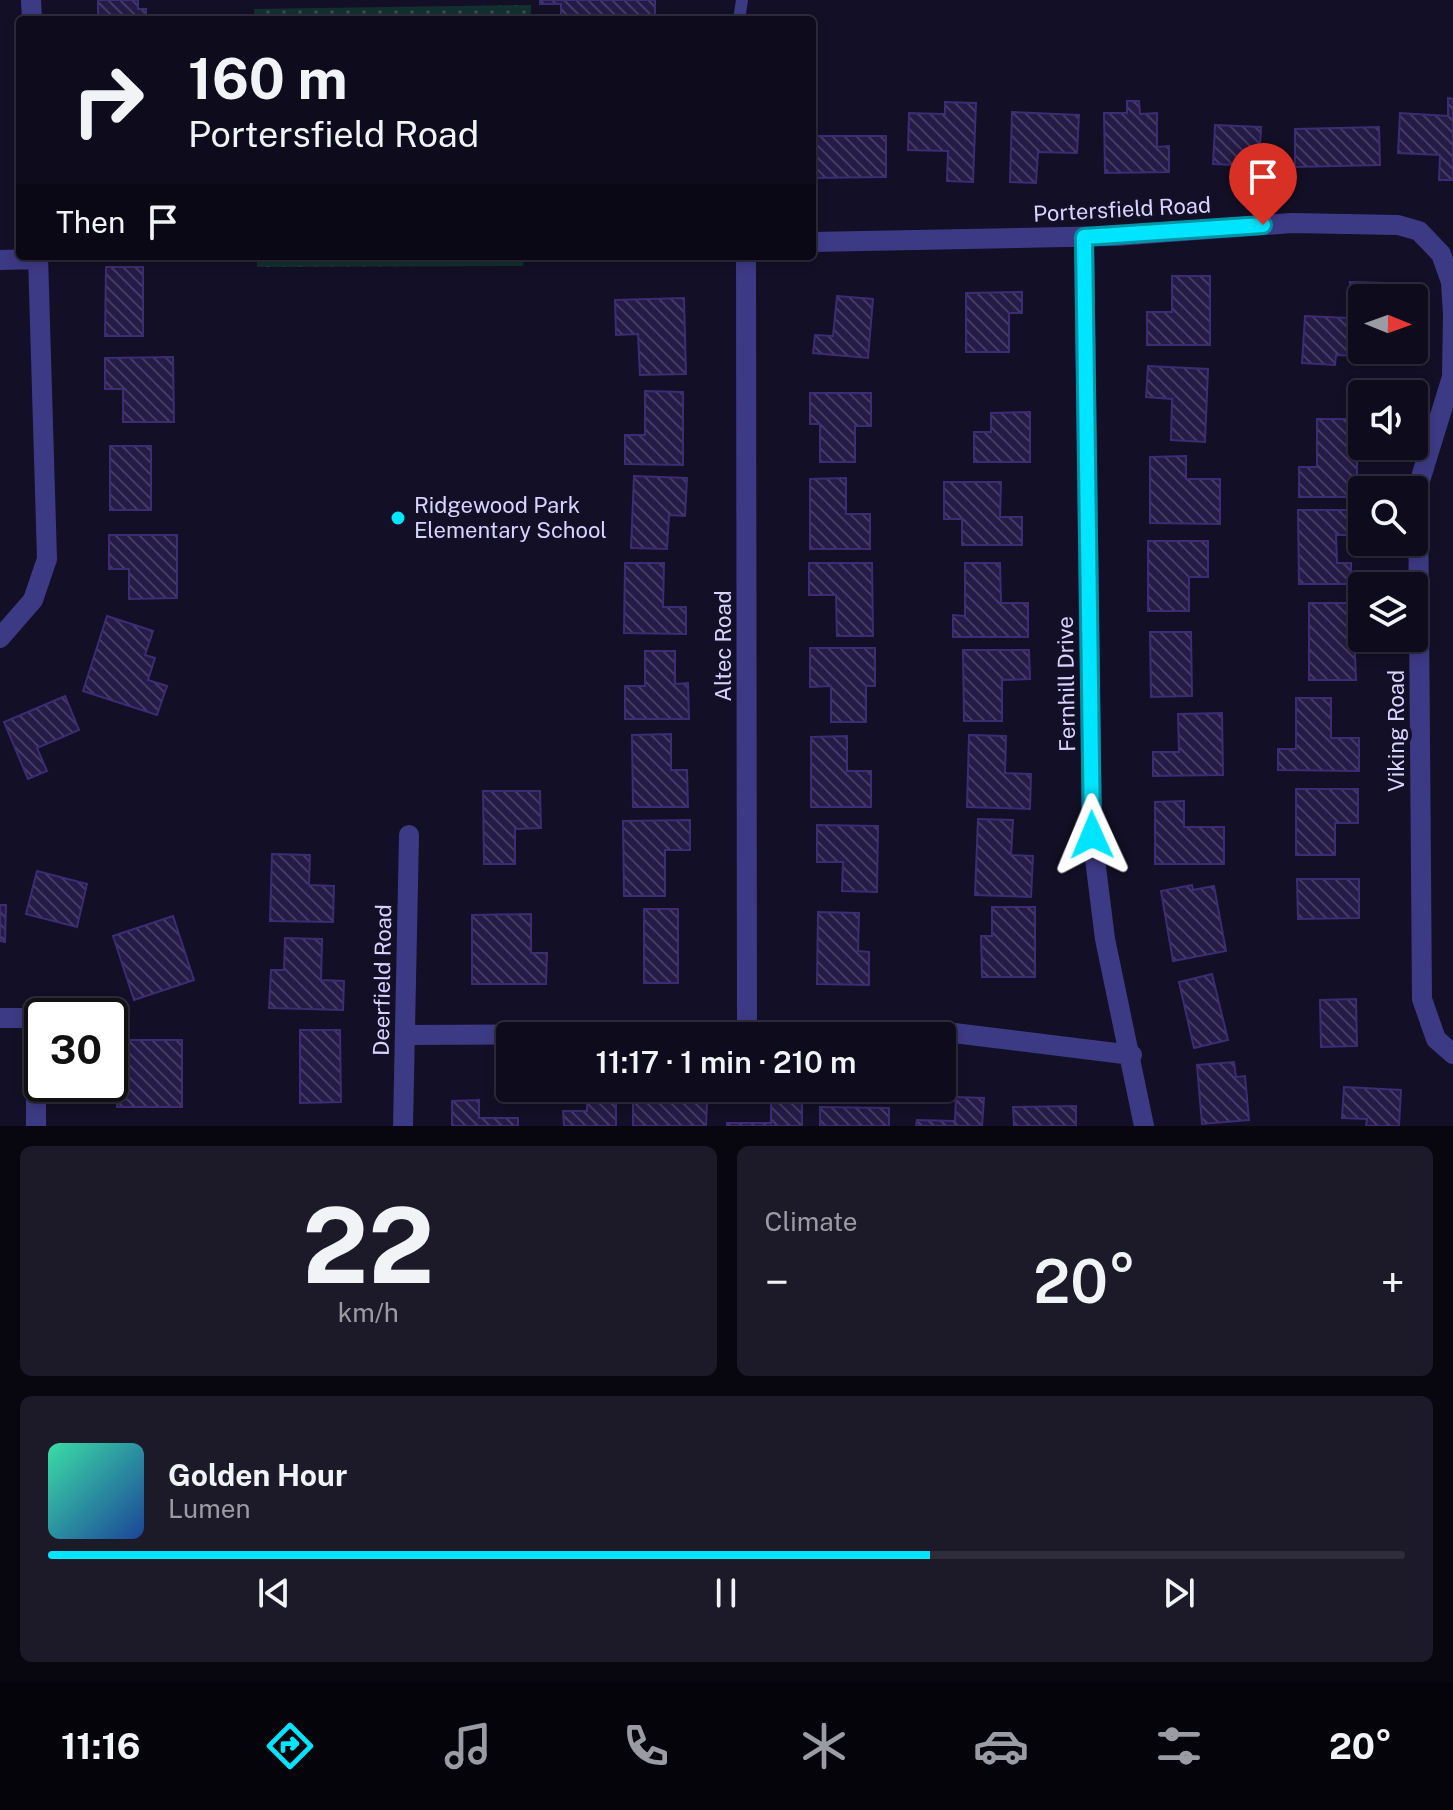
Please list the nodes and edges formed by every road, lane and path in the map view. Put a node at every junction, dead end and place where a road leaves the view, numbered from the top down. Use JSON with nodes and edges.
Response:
{"nodes":[{"id":1,"x":1084,"y":237,"type":"junction"},
{"id":2,"x":1430,"y":241,"type":"joint"},
{"id":3,"x":816,"y":242,"type":"edge"},
{"id":4,"x":38,"y":260,"type":"edge"},
{"id":5,"x":746,"y":260,"type":"edge"},
{"id":6,"x":1453,"y":314,"type":"edge"},
{"id":7,"x":0,"y":638,"type":"edge"},
{"id":8,"x":409,"y":835,"type":"dead end"},
{"id":9,"x":0,"y":1018,"type":"edge"},
{"id":10,"x":747,"y":1022,"type":"edge"},
{"id":11,"x":956,"y":1033,"type":"edge"},
{"id":12,"x":405,"y":1035,"type":"junction"},
{"id":13,"x":496,"y":1035,"type":"edge"},
{"id":14,"x":1450,"y":1052,"type":"edge"},
{"id":15,"x":1132,"y":1055,"type":"junction"},
{"id":16,"x":36,"y":1126,"type":"edge"},
{"id":17,"x":403,"y":1126,"type":"edge"},
{"id":18,"x":1144,"y":1126,"type":"edge"}],
"edges":[{"from":1,"to":2,"type":"street","name":"Portersfield Road"},
{"from":1,"to":3,"type":"street","name":"Portersfield Road"},
{"from":1,"to":15,"type":"street","name":"Fernhill Drive"},
{"from":2,"to":6,"type":"street","name":"Viking Road"},
{"from":4,"to":7,"type":"street"},
{"from":5,"to":10,"type":"street","name":"Altec Road"},
{"from":6,"to":14,"type":"street","name":"Viking Road"},
{"from":8,"to":12,"type":"street","name":"Deerfield Road"},
{"from":9,"to":16,"type":"street"},
{"from":11,"to":15,"type":"street"},
{"from":12,"to":13,"type":"street"},
{"from":12,"to":17,"type":"street","name":"Deerfield Road"},
{"from":15,"to":18,"type":"street","name":"Fernhill Drive"}]}
